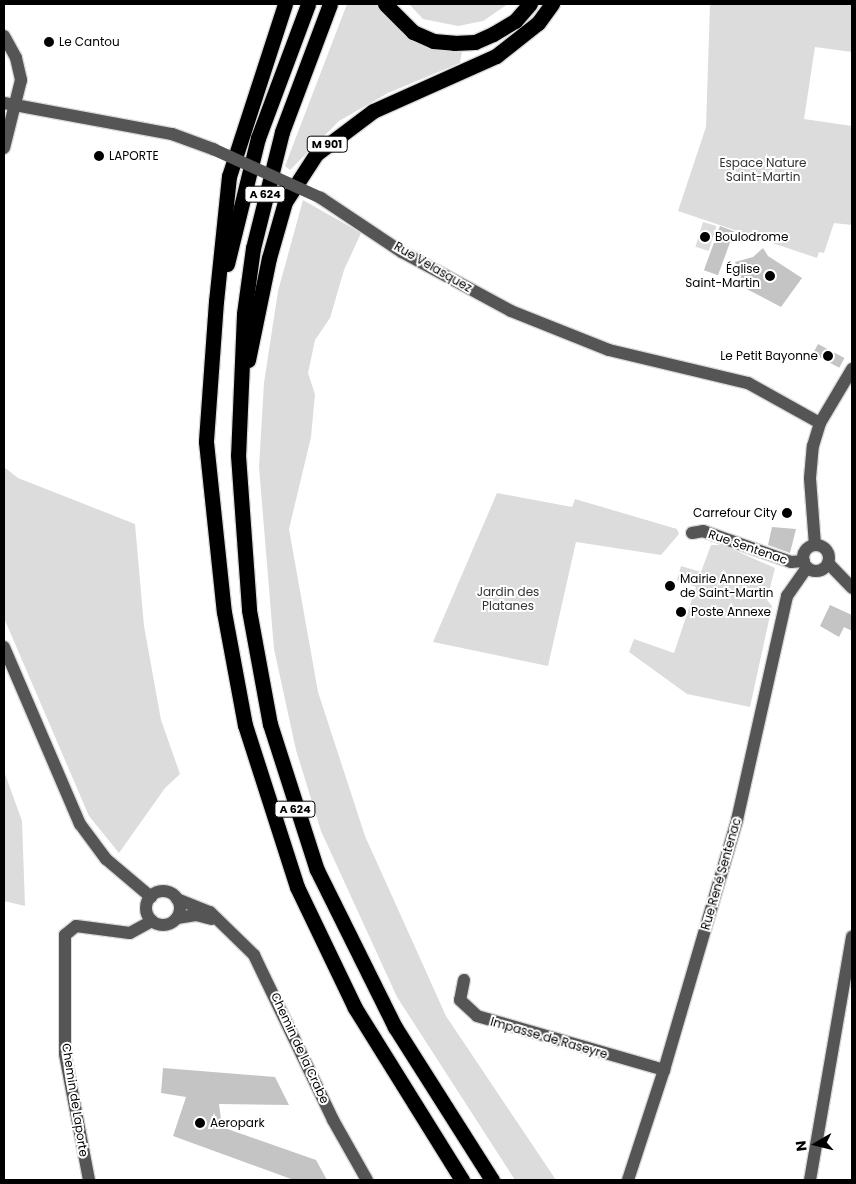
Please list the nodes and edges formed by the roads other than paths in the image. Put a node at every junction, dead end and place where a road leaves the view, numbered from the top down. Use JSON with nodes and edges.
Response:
{"nodes":[{"id":1,"x":285,"y":4,"type":"edge"},
{"id":2,"x":308,"y":4,"type":"edge"},
{"id":3,"x":330,"y":4,"type":"edge"},
{"id":4,"x":385,"y":4,"type":"edge"},
{"id":5,"x":530,"y":4,"type":"edge"},
{"id":6,"x":552,"y":4,"type":"edge"},
{"id":7,"x":4,"y":36,"type":"edge"},
{"id":8,"x":4,"y":103,"type":"edge"},
{"id":9,"x":18,"y":104,"type":"junction"},
{"id":10,"x":4,"y":148,"type":"edge"},
{"id":11,"x":216,"y":301,"type":"junction"},
{"id":12,"x":852,"y":369,"type":"edge"},
{"id":13,"x":240,"y":393,"type":"junction"},
{"id":14,"x":820,"y":423,"type":"junction"},
{"id":15,"x":692,"y":533,"type":"dead end"},
{"id":16,"x":815,"y":545,"type":"junction"},
{"id":17,"x":828,"y":563,"type":"junction"},
{"id":18,"x":805,"y":564,"type":"junction"},
{"id":19,"x":852,"y":588,"type":"edge"},
{"id":20,"x":4,"y":648,"type":"edge"},
{"id":21,"x":151,"y":897,"type":"junction"},
{"id":22,"x":177,"y":899,"type":"junction"},
{"id":23,"x":177,"y":918,"type":"junction"},
{"id":24,"x":152,"y":920,"type":"junction"},
{"id":25,"x":223,"y":924,"type":"junction"},
{"id":26,"x":852,"y":938,"type":"edge"},
{"id":27,"x":464,"y":980,"type":"dead end"},
{"id":28,"x":664,"y":1070,"type":"junction"},
{"id":29,"x":89,"y":1180,"type":"edge"},
{"id":30,"x":367,"y":1180,"type":"edge"},
{"id":31,"x":462,"y":1180,"type":"edge"},
{"id":32,"x":492,"y":1180,"type":"edge"},
{"id":33,"x":628,"y":1180,"type":"edge"},
{"id":34,"x":810,"y":1180,"type":"edge"}],
"edges":[{"from":1,"to":11,"type":"highway","number":"A 624"},
{"from":2,"to":11,"type":"highway","number":"A 624"},
{"from":3,"to":13,"type":"highway","number":"A 624"},
{"from":4,"to":5,"type":"highway"},
{"from":6,"to":13,"type":"highway","number":"M 901"},
{"from":7,"to":9,"type":"street"},
{"from":8,"to":9,"type":"street","name":"Rue Velasquez"},
{"from":9,"to":10,"type":"street"},
{"from":9,"to":14,"type":"street","name":"Rue Velasquez","bridge":true},
{"from":11,"to":31,"type":"highway","number":"A 624"},
{"from":12,"to":14,"type":"street"},
{"from":13,"to":32,"type":"highway","number":"A 624"},
{"from":14,"to":16,"type":"street"},
{"from":15,"to":18,"type":"street","name":"Rue Sentenac"},
{"from":16,"to":17,"type":"street"},
{"from":16,"to":18,"type":"street"},
{"from":17,"to":18,"type":"street"},
{"from":17,"to":19,"type":"street"},
{"from":18,"to":28,"type":"street","name":"Rue René Sentenac"},
{"from":20,"to":21,"type":"street"},
{"from":21,"to":22,"type":"street"},
{"from":21,"to":24,"type":"street"},
{"from":22,"to":23,"type":"street"},
{"from":22,"to":25,"type":"street","name":"Chemin de la Crabe"},
{"from":23,"to":24,"type":"street","name":"Chemin de Laporte"},
{"from":23,"to":25,"type":"street","name":"Chemin de la Crabe"},
{"from":24,"to":29,"type":"street","name":"Chemin de Laporte"},
{"from":25,"to":30,"type":"street","name":"Chemin de la Crabe"},
{"from":26,"to":34,"type":"street"},
{"from":27,"to":28,"type":"street","name":"Impasse de Raseyre"},
{"from":28,"to":33,"type":"street","name":"Rue René Sentenac"}]}
